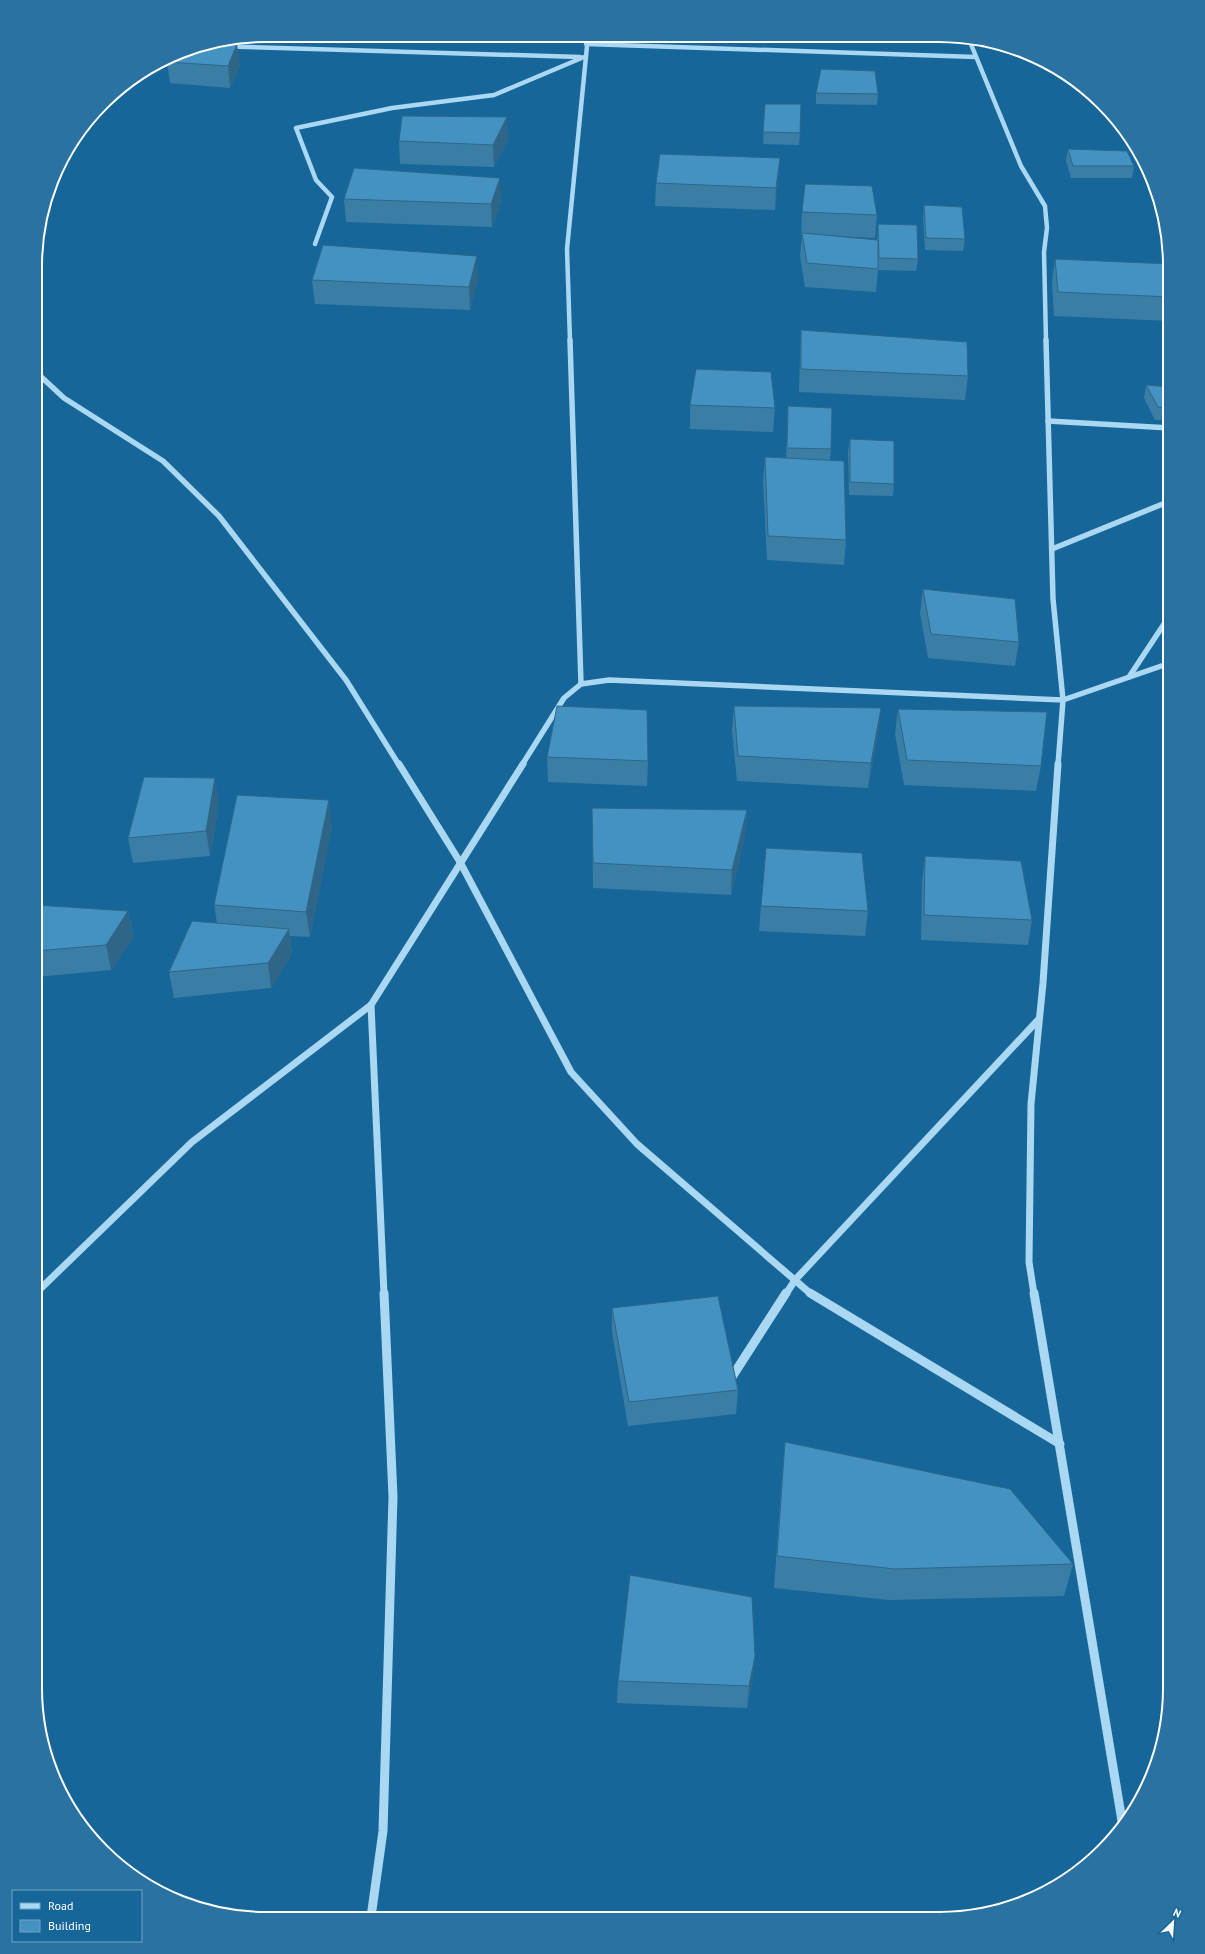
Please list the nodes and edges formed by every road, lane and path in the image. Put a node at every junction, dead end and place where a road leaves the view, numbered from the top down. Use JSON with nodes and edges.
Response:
{"nodes":[{"id":1,"x":586,"y":44,"type":"joint"},
{"id":2,"x":971,"y":44,"type":"edge"},
{"id":3,"x":221,"y":46,"type":"edge"},
{"id":4,"x":584,"y":57,"type":"junction"},
{"id":5,"x":976,"y":57,"type":"junction"},
{"id":6,"x":315,"y":244,"type":"dead end"},
{"id":7,"x":42,"y":378,"type":"edge"},
{"id":8,"x":1048,"y":422,"type":"junction"},
{"id":9,"x":1163,"y":428,"type":"edge"},
{"id":10,"x":1163,"y":504,"type":"edge"},
{"id":11,"x":1052,"y":549,"type":"junction"},
{"id":12,"x":1163,"y":626,"type":"edge"},
{"id":13,"x":1163,"y":665,"type":"edge"},
{"id":14,"x":1129,"y":677,"type":"junction"},
{"id":15,"x":581,"y":684,"type":"junction"},
{"id":16,"x":1063,"y":700,"type":"junction"},
{"id":17,"x":460,"y":862,"type":"junction"},
{"id":18,"x":371,"y":1005,"type":"junction"},
{"id":19,"x":1039,"y":1018,"type":"junction"},
{"id":20,"x":795,"y":1280,"type":"junction"},
{"id":21,"x":42,"y":1287,"type":"edge"},
{"id":22,"x":726,"y":1385,"type":"edge"},
{"id":23,"x":1060,"y":1444,"type":"junction"},
{"id":24,"x":1121,"y":1817,"type":"edge"},
{"id":25,"x":372,"y":1912,"type":"edge"}],
"edges":[{"from":1,"to":4,"type":"street"},
{"from":1,"to":5,"type":"street"},
{"from":2,"to":5,"type":"street"},
{"from":3,"to":4,"type":"street"},
{"from":4,"to":6,"type":"street"},
{"from":4,"to":15,"type":"street"},
{"from":5,"to":8,"type":"street"},
{"from":7,"to":17,"type":"street"},
{"from":8,"to":9,"type":"street"},
{"from":8,"to":11,"type":"street"},
{"from":10,"to":11,"type":"street"},
{"from":11,"to":16,"type":"street"},
{"from":12,"to":14,"type":"street"},
{"from":13,"to":14,"type":"street"},
{"from":14,"to":16,"type":"street"},
{"from":15,"to":16,"type":"street"},
{"from":15,"to":17,"type":"street"},
{"from":16,"to":19,"type":"street"},
{"from":17,"to":18,"type":"street"},
{"from":17,"to":20,"type":"street"},
{"from":18,"to":21,"type":"street"},
{"from":18,"to":25,"type":"street"},
{"from":19,"to":20,"type":"street"},
{"from":19,"to":23,"type":"street"},
{"from":20,"to":22,"type":"street"},
{"from":20,"to":23,"type":"street"},
{"from":23,"to":24,"type":"street"}]}
